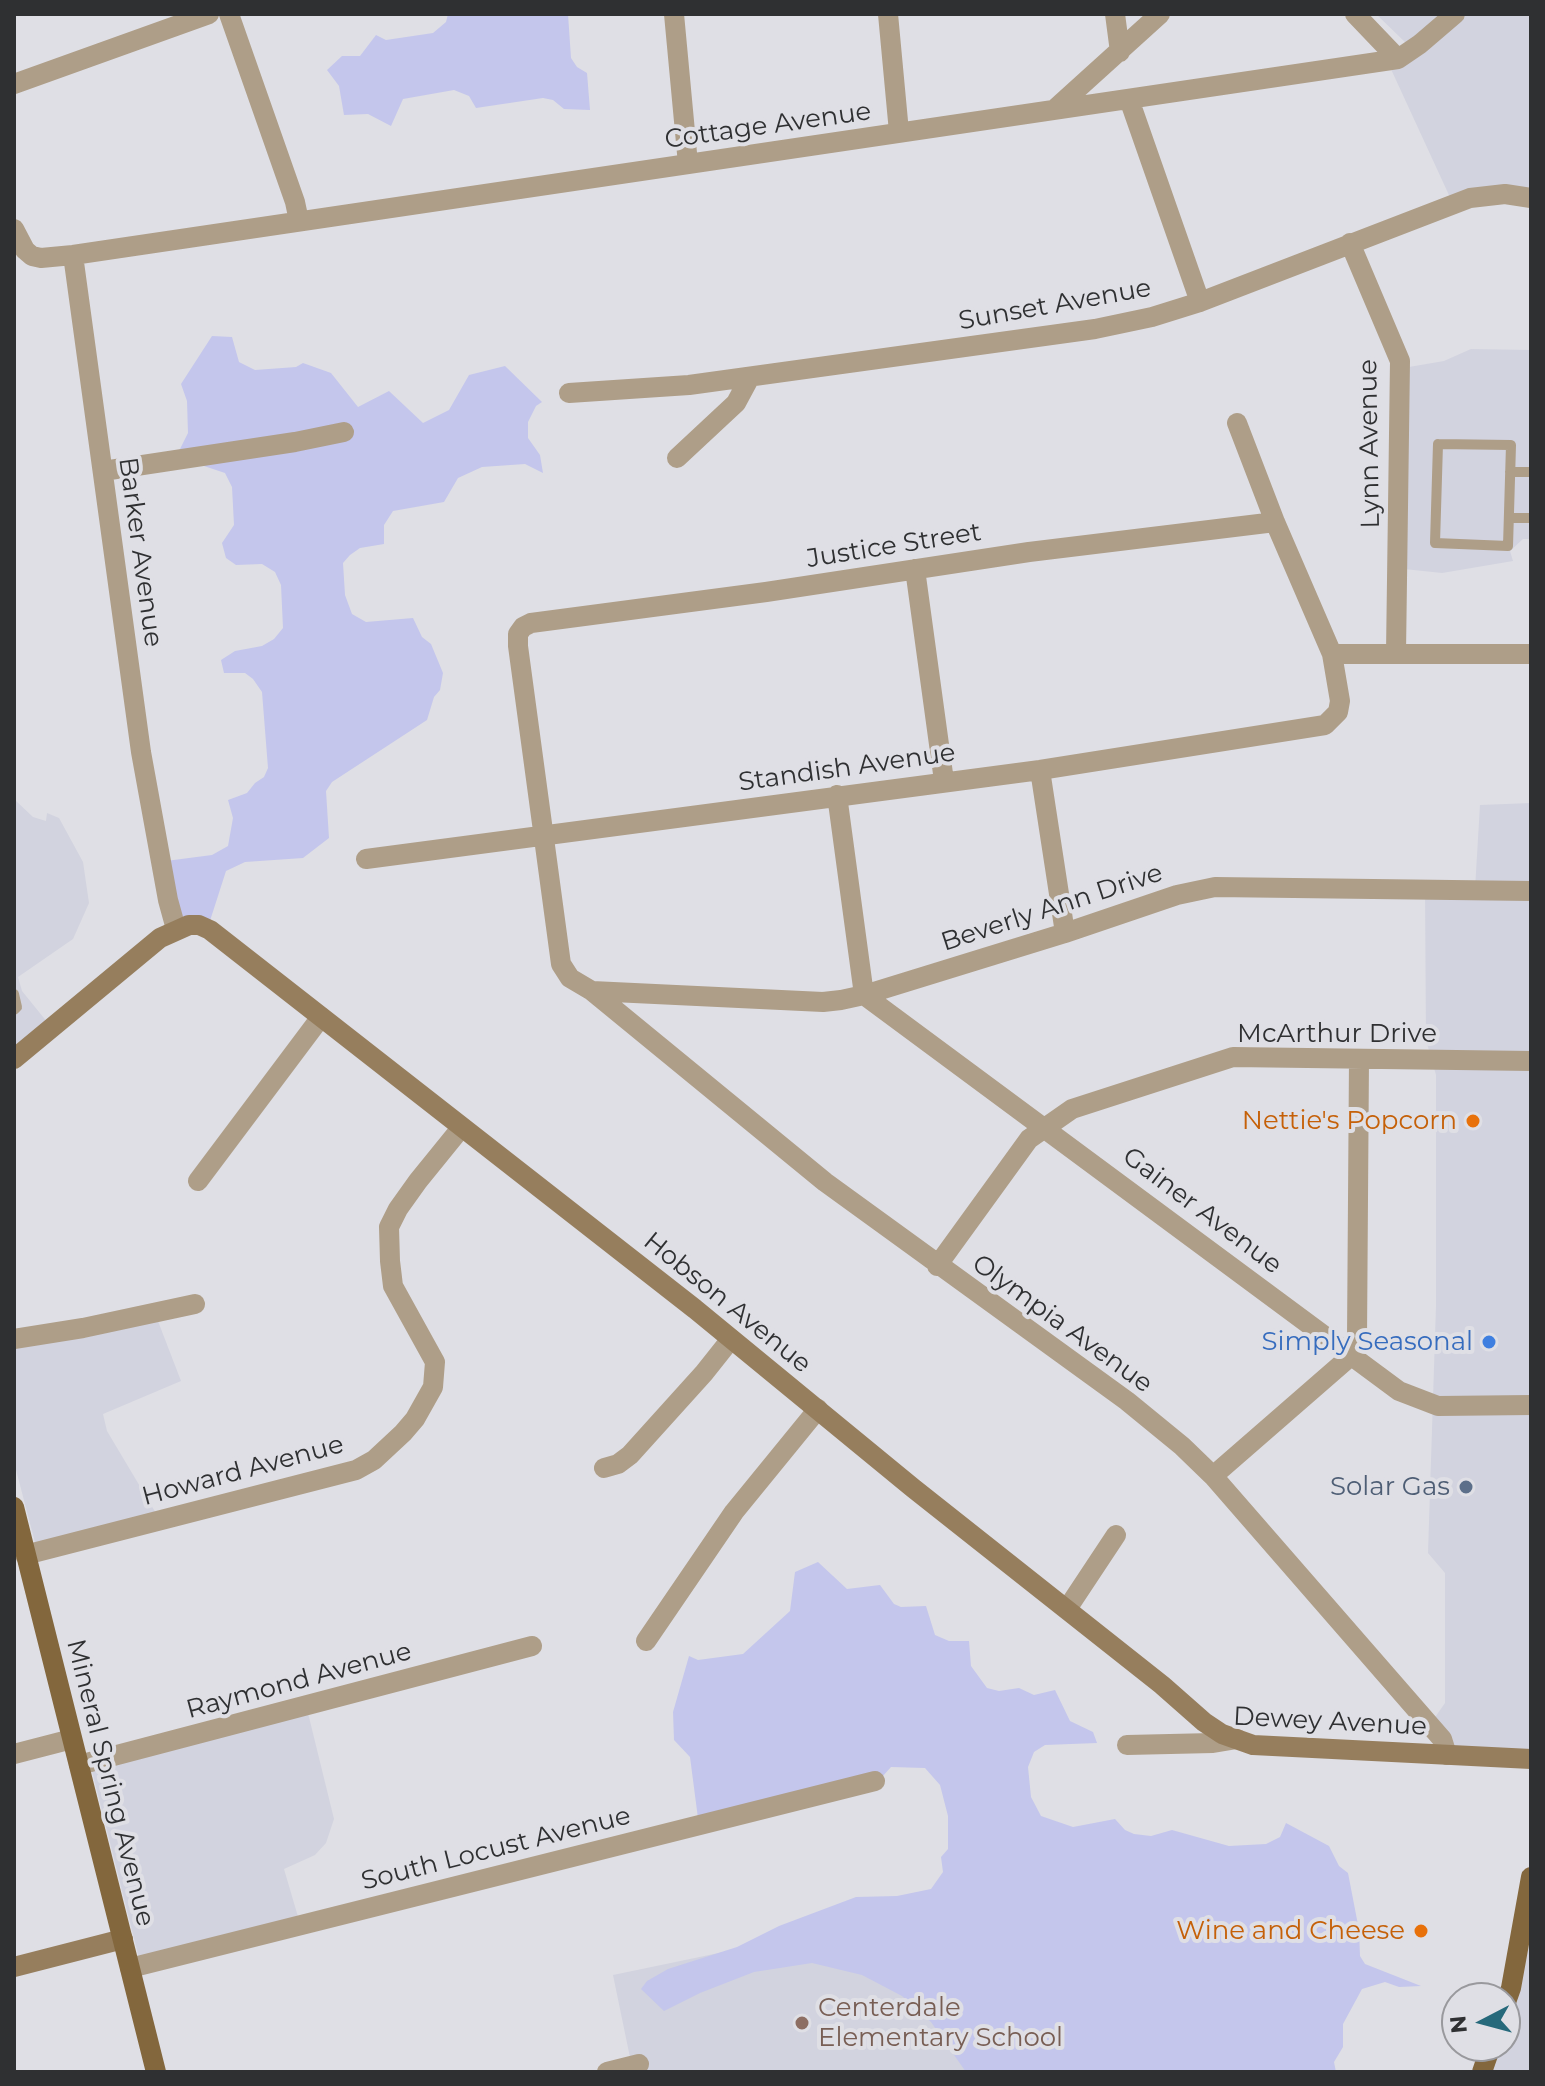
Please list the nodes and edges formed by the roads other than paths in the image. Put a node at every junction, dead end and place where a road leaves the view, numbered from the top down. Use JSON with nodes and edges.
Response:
{"nodes":[{"id":1,"x":209,"y":14,"type":"edge"},
{"id":2,"x":229,"y":14,"type":"edge"},
{"id":3,"x":674,"y":14,"type":"edge"},
{"id":4,"x":888,"y":14,"type":"edge"},
{"id":5,"x":1115,"y":14,"type":"edge"},
{"id":6,"x":1160,"y":14,"type":"edge"},
{"id":7,"x":1355,"y":14,"type":"edge"},
{"id":8,"x":1455,"y":14,"type":"edge"},
{"id":9,"x":1120,"y":52,"type":"junction"},
{"id":10,"x":1398,"y":59,"type":"junction"},
{"id":11,"x":14,"y":84,"type":"edge"},
{"id":12,"x":1129,"y":99,"type":"junction"},
{"id":13,"x":1055,"y":109,"type":"junction"},
{"id":14,"x":899,"y":132,"type":"junction"},
{"id":15,"x":688,"y":164,"type":"junction"},
{"id":16,"x":1531,"y":198,"type":"edge"},
{"id":17,"x":299,"y":221,"type":"junction"},
{"id":18,"x":14,"y":229,"type":"edge"},
{"id":19,"x":1350,"y":243,"type":"junction"},
{"id":20,"x":73,"y":255,"type":"junction"},
{"id":21,"x":1200,"y":302,"type":"junction"},
{"id":22,"x":750,"y":377,"type":"junction"},
{"id":23,"x":569,"y":393,"type":"dead end"},
{"id":24,"x":1237,"y":423,"type":"dead end"},
{"id":25,"x":344,"y":432,"type":"dead end"},
{"id":26,"x":677,"y":458,"type":"dead end"},
{"id":27,"x":103,"y":471,"type":"junction"},
{"id":28,"x":1510,"y":472,"type":"junction"},
{"id":29,"x":1531,"y":472,"type":"edge"},
{"id":30,"x":1509,"y":518,"type":"junction"},
{"id":31,"x":1531,"y":518,"type":"edge"},
{"id":32,"x":1275,"y":522,"type":"junction"},
{"id":33,"x":915,"y":569,"type":"junction"},
{"id":34,"x":523,"y":627,"type":"joint"},
{"id":35,"x":1396,"y":653,"type":"junction"},
{"id":36,"x":1332,"y":654,"type":"junction"},
{"id":37,"x":1531,"y":654,"type":"edge"},
{"id":38,"x":1040,"y":770,"type":"junction"},
{"id":39,"x":944,"y":781,"type":"junction"},
{"id":40,"x":837,"y":795,"type":"junction"},
{"id":41,"x":544,"y":837,"type":"junction"},
{"id":42,"x":366,"y":859,"type":"dead end"},
{"id":43,"x":1531,"y":891,"type":"edge"},
{"id":44,"x":176,"y":929,"type":"junction"},
{"id":45,"x":1065,"y":933,"type":"junction"},
{"id":46,"x":592,"y":991,"type":"junction"},
{"id":47,"x":14,"y":994,"type":"edge"},
{"id":48,"x":864,"y":995,"type":"junction"},
{"id":49,"x":14,"y":1010,"type":"edge"},
{"id":50,"x":321,"y":1017,"type":"junction"},
{"id":51,"x":14,"y":1059,"type":"edge"},
{"id":52,"x":1359,"y":1059,"type":"junction"},
{"id":53,"x":1531,"y":1061,"type":"edge"},
{"id":54,"x":1045,"y":1127,"type":"junction"},
{"id":55,"x":461,"y":1128,"type":"junction"},
{"id":56,"x":198,"y":1181,"type":"dead end"},
{"id":57,"x":937,"y":1266,"type":"junction"},
{"id":58,"x":195,"y":1304,"type":"dead end"},
{"id":59,"x":14,"y":1339,"type":"edge"},
{"id":60,"x":731,"y":1339,"type":"junction"},
{"id":61,"x":1352,"y":1355,"type":"junction"},
{"id":62,"x":1531,"y":1405,"type":"edge"},
{"id":63,"x":818,"y":1409,"type":"junction"},
{"id":64,"x":604,"y":1468,"type":"dead end"},
{"id":65,"x":1213,"y":1476,"type":"junction"},
{"id":66,"x":14,"y":1507,"type":"edge"},
{"id":67,"x":1116,"y":1535,"type":"dead end"},
{"id":68,"x":20,"y":1542,"type":"edge"},
{"id":69,"x":1067,"y":1609,"type":"junction"},
{"id":70,"x":646,"y":1641,"type":"dead end"},
{"id":71,"x":532,"y":1646,"type":"dead end"},
{"id":72,"x":72,"y":1739,"type":"junction"},
{"id":73,"x":1237,"y":1739,"type":"junction"},
{"id":74,"x":1127,"y":1745,"type":"dead end"},
{"id":75,"x":14,"y":1754,"type":"edge"},
{"id":76,"x":1447,"y":1755,"type":"junction"},
{"id":77,"x":1531,"y":1759,"type":"edge"},
{"id":78,"x":79,"y":1765,"type":"junction"},
{"id":79,"x":875,"y":1781,"type":"dead end"},
{"id":80,"x":1531,"y":1877,"type":"edge"},
{"id":81,"x":123,"y":1939,"type":"junction"},
{"id":82,"x":14,"y":1967,"type":"edge"},
{"id":83,"x":130,"y":1968,"type":"junction"},
{"id":84,"x":1512,"y":1982,"type":"edge"},
{"id":85,"x":639,"y":2064,"type":"dead end"},
{"id":86,"x":156,"y":2072,"type":"edge"},
{"id":87,"x":607,"y":2072,"type":"edge"}],
"edges":[{"from":1,"to":11,"type":"street"},
{"from":2,"to":17,"type":"street"},
{"from":3,"to":15,"type":"street"},
{"from":4,"to":14,"type":"street"},
{"from":5,"to":9,"type":"street"},
{"from":6,"to":9,"type":"street"},
{"from":7,"to":10,"type":"street"},
{"from":8,"to":10,"type":"street","name":"Cottage Avenue"},
{"from":9,"to":13,"type":"street"},
{"from":10,"to":12,"type":"street","name":"Cottage Avenue"},
{"from":12,"to":13,"type":"street","name":"Cottage Avenue"},
{"from":12,"to":21,"type":"street"},
{"from":13,"to":14,"type":"street","name":"Cottage Avenue"},
{"from":14,"to":15,"type":"street","name":"Cottage Avenue"},
{"from":15,"to":17,"type":"street","name":"Cottage Avenue"},
{"from":16,"to":19,"type":"street","name":"Sunset Avenue"},
{"from":17,"to":20,"type":"street","name":"Cottage Avenue"},
{"from":18,"to":20,"type":"street"},
{"from":19,"to":21,"type":"street","name":"Sunset Avenue"},
{"from":19,"to":35,"type":"street","name":"Lynn Avenue"},
{"from":20,"to":27,"type":"street","name":"Barker Avenue"},
{"from":21,"to":22,"type":"street","name":"Sunset Avenue"},
{"from":22,"to":23,"type":"street","name":"Sunset Avenue"},
{"from":22,"to":26,"type":"street"},
{"from":24,"to":32,"type":"street"},
{"from":25,"to":27,"type":"street"},
{"from":27,"to":44,"type":"street","name":"Barker Avenue"},
{"from":28,"to":29,"type":"lane"},
{"from":28,"to":30,"type":"lane"},
{"from":28,"to":30,"type":"lane"},
{"from":30,"to":31,"type":"lane"},
{"from":32,"to":33,"type":"street","name":"Justice Street"},
{"from":32,"to":36,"type":"street"},
{"from":33,"to":34,"type":"street","name":"Justice Street"},
{"from":33,"to":39,"type":"street"},
{"from":34,"to":41,"type":"street","name":"Olympia Avenue"},
{"from":35,"to":36,"type":"street"},
{"from":35,"to":37,"type":"street"},
{"from":36,"to":38,"type":"street","name":"Standish Avenue"},
{"from":38,"to":39,"type":"street","name":"Standish Avenue"},
{"from":38,"to":45,"type":"street"},
{"from":39,"to":40,"type":"street","name":"Standish Avenue"},
{"from":40,"to":41,"type":"street","name":"Standish Avenue"},
{"from":40,"to":48,"type":"street"},
{"from":41,"to":42,"type":"street","name":"Standish Avenue"},
{"from":41,"to":46,"type":"street","name":"Olympia Avenue"},
{"from":43,"to":45,"type":"street","name":"Beverly Ann Drive"},
{"from":44,"to":50,"type":"street","name":"Hobson Avenue"},
{"from":44,"to":51,"type":"street"},
{"from":45,"to":48,"type":"street","name":"Beverly Ann Drive"},
{"from":46,"to":48,"type":"street","name":"Beverly Ann Drive"},
{"from":46,"to":57,"type":"street","name":"Olympia Avenue"},
{"from":47,"to":49,"type":"lane"},
{"from":48,"to":54,"type":"street","name":"Gainer Avenue"},
{"from":50,"to":55,"type":"street","name":"Hobson Avenue"},
{"from":50,"to":56,"type":"street"},
{"from":52,"to":53,"type":"street","name":"McArthur Drive"},
{"from":52,"to":54,"type":"street","name":"McArthur Drive"},
{"from":52,"to":61,"type":"street"},
{"from":54,"to":57,"type":"street","name":"McArthur Drive"},
{"from":54,"to":61,"type":"street","name":"Gainer Avenue"},
{"from":55,"to":60,"type":"street","name":"Hobson Avenue"},
{"from":55,"to":68,"type":"street","name":"Howard Avenue"},
{"from":57,"to":65,"type":"street","name":"Olympia Avenue"},
{"from":58,"to":59,"type":"street"},
{"from":60,"to":63,"type":"street","name":"Hobson Avenue"},
{"from":60,"to":64,"type":"street"},
{"from":61,"to":62,"type":"street","name":"Gainer Avenue"},
{"from":61,"to":65,"type":"street"},
{"from":63,"to":69,"type":"street","name":"Hobson Avenue"},
{"from":63,"to":70,"type":"street"},
{"from":65,"to":76,"type":"street","name":"Olympia Avenue"},
{"from":66,"to":68,"type":"main road","name":"Mineral Spring Avenue"},
{"from":67,"to":69,"type":"street"},
{"from":68,"to":72,"type":"main road","name":"Mineral Spring Avenue"},
{"from":69,"to":73,"type":"street","name":"Hobson Avenue"},
{"from":71,"to":78,"type":"street","name":"Raymond Avenue"},
{"from":72,"to":75,"type":"street"},
{"from":72,"to":78,"type":"main road","name":"Mineral Spring Avenue"},
{"from":73,"to":74,"type":"street","name":"Dewey Avenue"},
{"from":73,"to":76,"type":"street","name":"Dewey Avenue"},
{"from":76,"to":77,"type":"street","name":"Dewey Avenue"},
{"from":78,"to":81,"type":"main road","name":"Mineral Spring Avenue"},
{"from":79,"to":83,"type":"street","name":"South Locust Avenue"},
{"from":80,"to":84,"type":"main road"},
{"from":81,"to":82,"type":"street"},
{"from":81,"to":83,"type":"main road","name":"Mineral Spring Avenue"},
{"from":83,"to":86,"type":"main road","name":"Mineral Spring Avenue"},
{"from":85,"to":87,"type":"street"}]}
